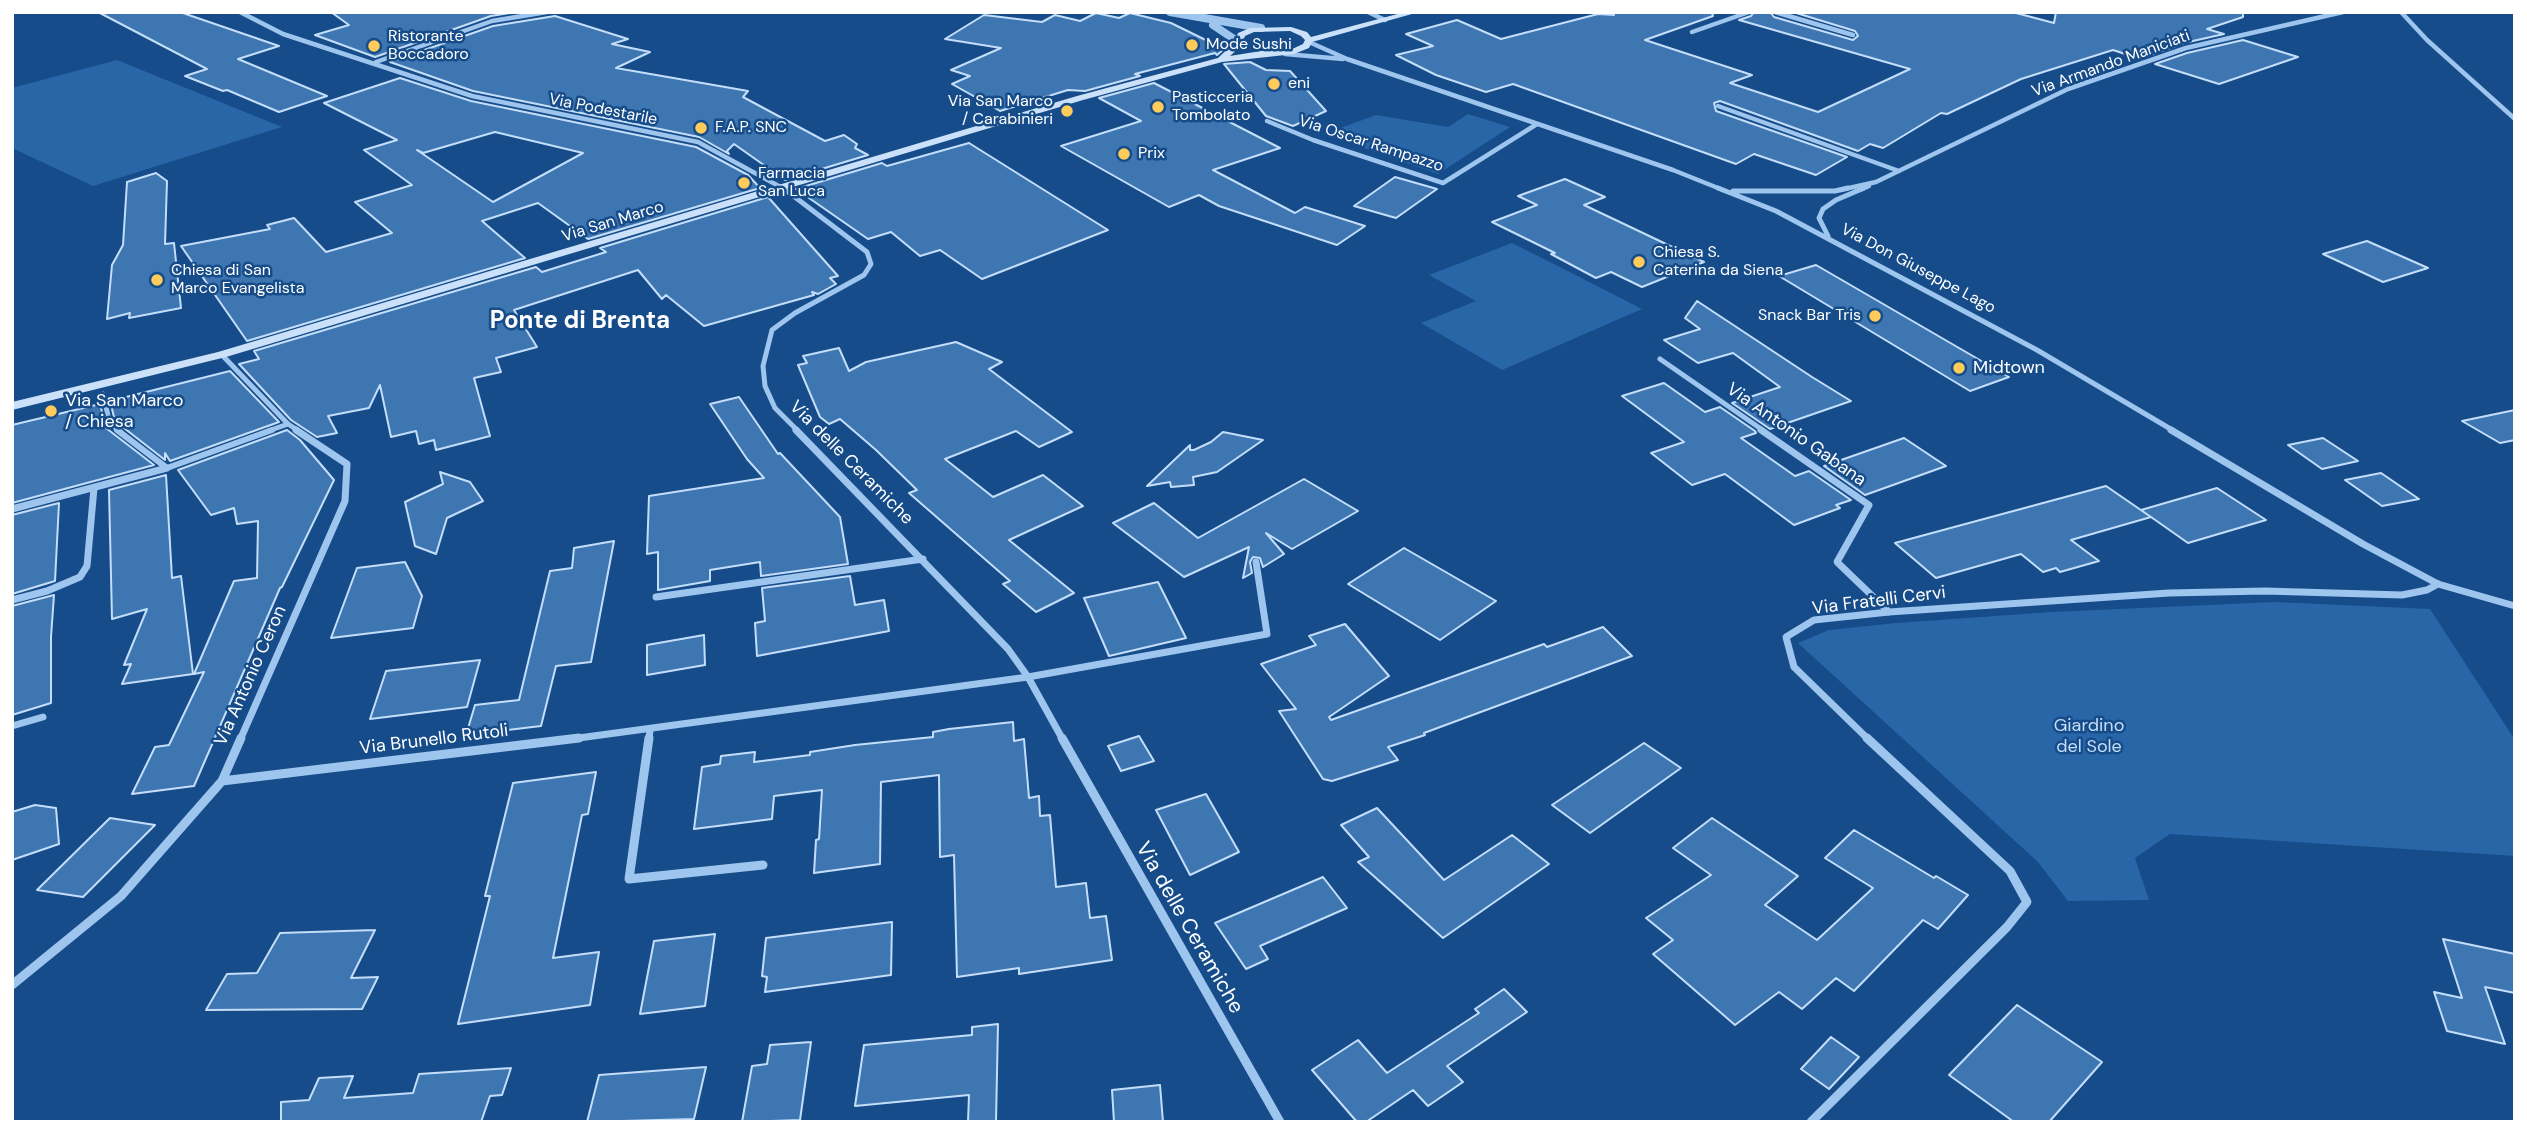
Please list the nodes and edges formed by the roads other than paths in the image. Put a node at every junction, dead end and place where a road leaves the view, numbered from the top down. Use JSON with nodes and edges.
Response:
{"nodes":[{"id":1,"x":240,"y":12,"type":"edge"},
{"id":2,"x":547,"y":12,"type":"edge"},
{"id":3,"x":1170,"y":12,"type":"edge"},
{"id":4,"x":1368,"y":12,"type":"edge"},
{"id":5,"x":1415,"y":12,"type":"edge"},
{"id":6,"x":1749,"y":12,"type":"edge"},
{"id":7,"x":1775,"y":12,"type":"edge"},
{"id":8,"x":2343,"y":12,"type":"edge"},
{"id":9,"x":2401,"y":12,"type":"edge"},
{"id":10,"x":1199,"y":19,"type":"junction"},
{"id":11,"x":1385,"y":20,"type":"junction"},
{"id":12,"x":1367,"y":24,"type":"junction"},
{"id":13,"x":1261,"y":28,"type":"junction"},
{"id":14,"x":1283,"y":28,"type":"junction"},
{"id":15,"x":1320,"y":28,"type":"dead end"},
{"id":16,"x":1306,"y":29,"type":"dead end"},
{"id":17,"x":1692,"y":32,"type":"dead end"},
{"id":18,"x":1853,"y":35,"type":"dead end"},
{"id":19,"x":1309,"y":41,"type":"junction"},
{"id":20,"x":1237,"y":42,"type":"junction"},
{"id":21,"x":1268,"y":53,"type":"junction"},
{"id":22,"x":1280,"y":53,"type":"junction"},
{"id":23,"x":1347,"y":59,"type":"junction"},
{"id":24,"x":1221,"y":60,"type":"junction"},
{"id":25,"x":375,"y":62,"type":"junction"},
{"id":26,"x":1718,"y":106,"type":"dead end"},
{"id":27,"x":2515,"y":119,"type":"edge"},
{"id":28,"x":1267,"y":121,"type":"dead end"},
{"id":29,"x":1537,"y":124,"type":"junction"},
{"id":30,"x":1899,"y":171,"type":"junction"},
{"id":31,"x":1876,"y":182,"type":"junction"},
{"id":32,"x":782,"y":187,"type":"junction"},
{"id":33,"x":1728,"y":191,"type":"junction"},
{"id":34,"x":1828,"y":236,"type":"junction"},
{"id":35,"x":222,"y":355,"type":"junction"},
{"id":36,"x":1660,"y":359,"type":"dead end"},
{"id":37,"x":103,"y":394,"type":"dead end"},
{"id":38,"x":12,"y":406,"type":"edge"},
{"id":39,"x":288,"y":424,"type":"junction"},
{"id":40,"x":167,"y":468,"type":"junction"},
{"id":41,"x":94,"y":488,"type":"junction"},
{"id":42,"x":12,"y":509,"type":"edge"},
{"id":43,"x":923,"y":559,"type":"junction"},
{"id":44,"x":1256,"y":562,"type":"dead end"},
{"id":45,"x":2438,"y":584,"type":"junction"},
{"id":46,"x":656,"y":597,"type":"dead end"},
{"id":47,"x":12,"y":600,"type":"edge"},
{"id":48,"x":2515,"y":606,"type":"edge"},
{"id":49,"x":1889,"y":612,"type":"junction"},
{"id":50,"x":1028,"y":677,"type":"junction"},
{"id":51,"x":43,"y":717,"type":"dead end"},
{"id":52,"x":12,"y":726,"type":"edge"},
{"id":53,"x":650,"y":730,"type":"junction"},
{"id":54,"x":222,"y":781,"type":"junction"},
{"id":55,"x":763,"y":865,"type":"dead end"},
{"id":56,"x":12,"y":985,"type":"edge"},
{"id":57,"x":1280,"y":1122,"type":"edge"},
{"id":58,"x":1811,"y":1122,"type":"edge"}],
"edges":[{"from":1,"to":25,"type":"street","name":"Via Podestarile"},
{"from":2,"to":25,"type":"street"},
{"from":3,"to":10,"type":"street"},
{"from":4,"to":11,"type":"street"},
{"from":5,"to":11,"type":"main road"},
{"from":6,"to":17,"type":"street"},
{"from":7,"to":18,"type":"street"},
{"from":8,"to":30,"type":"street","name":"Via Armando Maniciati"},
{"from":9,"to":27,"type":"street"},
{"from":10,"to":13,"type":"street"},
{"from":10,"to":20,"type":"street"},
{"from":11,"to":12,"type":"main road"},
{"from":12,"to":15,"type":"main road"},
{"from":12,"to":19,"type":"main road"},
{"from":13,"to":14,"type":"main road"},
{"from":13,"to":20,"type":"main road","name":"Via San Marco"},
{"from":14,"to":16,"type":"main road"},
{"from":14,"to":19,"type":"main road"},
{"from":19,"to":22,"type":"main road"},
{"from":19,"to":23,"type":"street","name":"Via Don Giuseppe Lago"},
{"from":20,"to":21,"type":"main road"},
{"from":20,"to":24,"type":"main road","name":"Via San Marco"},
{"from":21,"to":22,"type":"main road"},
{"from":21,"to":24,"type":"main road","name":"Via San Marco"},
{"from":22,"to":23,"type":"street","name":"Via Don Giuseppe Lago"},
{"from":23,"to":29,"type":"street","name":"Via Don Giuseppe Lago"},
{"from":24,"to":32,"type":"main road","name":"Via San Marco"},
{"from":25,"to":32,"type":"street","name":"Via Podestarile"},
{"from":26,"to":30,"type":"street"},
{"from":28,"to":29,"type":"street","name":"Via Oscar Rampazzo"},
{"from":29,"to":33,"type":"street","name":"Via Don Giuseppe Lago"},
{"from":30,"to":31,"type":"street","name":"Via Armando Maniciati"},
{"from":31,"to":33,"type":"street","name":"Via Armando Maniciati"},
{"from":31,"to":34,"type":"street","name":"Via Armando Maniciati"},
{"from":32,"to":35,"type":"main road","name":"Via San Marco"},
{"from":32,"to":43,"type":"street","name":"Via delle Ceramiche"},
{"from":33,"to":34,"type":"street","name":"Via Don Giuseppe Lago"},
{"from":34,"to":45,"type":"street","name":"Via Don Giuseppe Lago"},
{"from":35,"to":38,"type":"main road","name":"Via San Marco"},
{"from":35,"to":39,"type":"street","name":"Via Antonio Ceron"},
{"from":36,"to":49,"type":"street","name":"Via Antonio Gabana"},
{"from":37,"to":40,"type":"street"},
{"from":39,"to":40,"type":"street"},
{"from":39,"to":54,"type":"street","name":"Via Antonio Ceron"},
{"from":40,"to":41,"type":"street"},
{"from":41,"to":42,"type":"street"},
{"from":41,"to":47,"type":"street"},
{"from":43,"to":46,"type":"street"},
{"from":43,"to":50,"type":"street","name":"Via delle Ceramiche"},
{"from":44,"to":50,"type":"street"},
{"from":45,"to":48,"type":"street","name":"Via Don Giuseppe Lago"},
{"from":45,"to":49,"type":"street","name":"Via Fratelli Cervi"},
{"from":49,"to":58,"type":"street","name":"Via Fratelli Cervi"},
{"from":50,"to":53,"type":"street","name":"Via Brunello Rutoli"},
{"from":50,"to":57,"type":"street","name":"Via delle Ceramiche"},
{"from":51,"to":52,"type":"street"},
{"from":53,"to":54,"type":"street","name":"Via Brunello Rutoli"},
{"from":53,"to":55,"type":"street"},
{"from":54,"to":56,"type":"street","name":"Via Antonio Ceron"}]}
